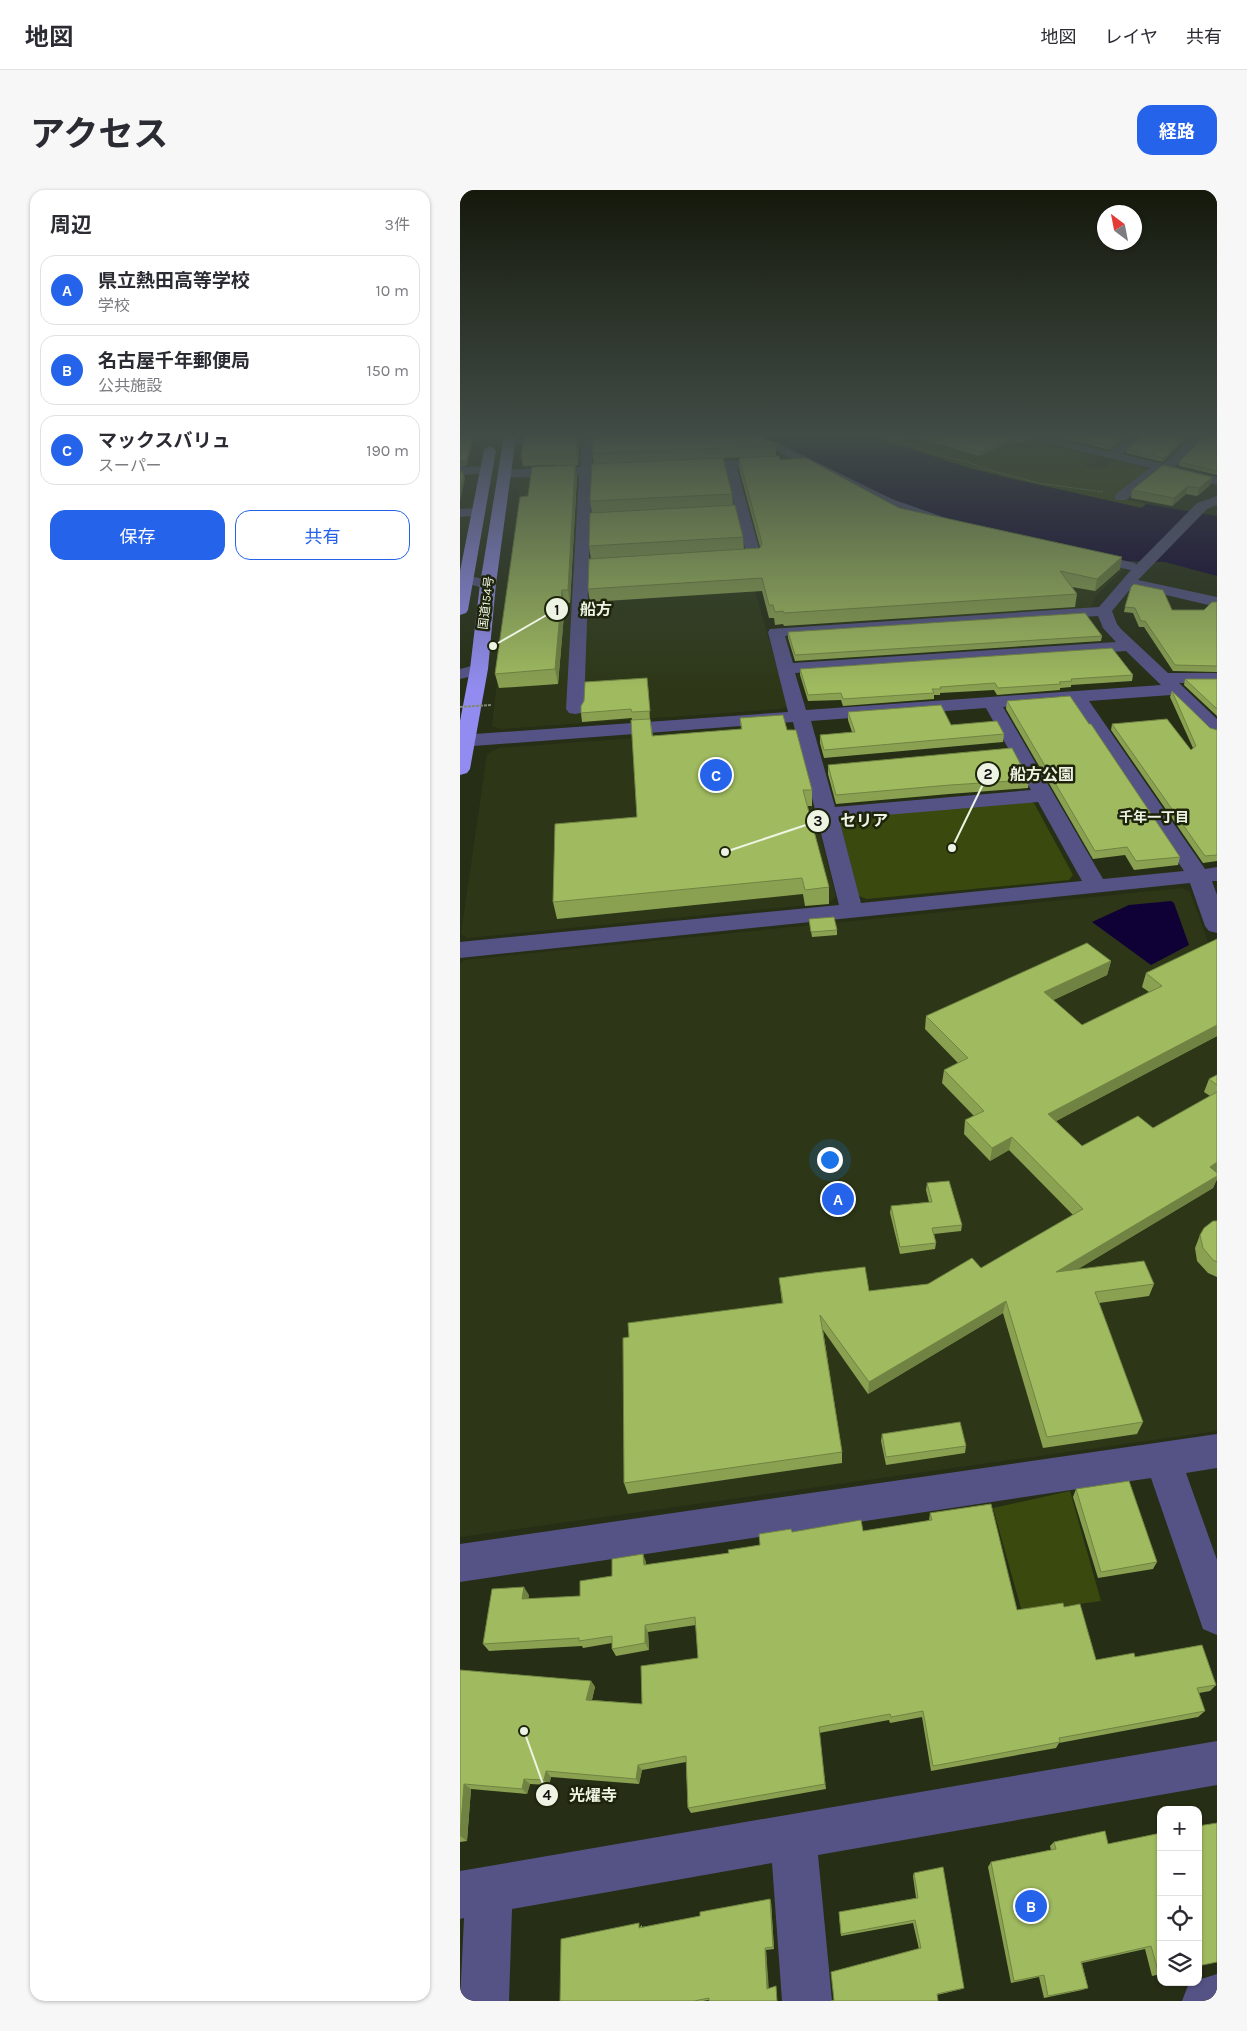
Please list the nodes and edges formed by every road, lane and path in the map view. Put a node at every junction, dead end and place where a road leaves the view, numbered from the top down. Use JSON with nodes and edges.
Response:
{"nodes":[{"id":1,"x":476,"y":521,"type":"edge"},
{"id":2,"x":498,"y":521,"type":"edge"},
{"id":3,"x":587,"y":521,"type":"edge"},
{"id":4,"x":741,"y":521,"type":"edge"},
{"id":5,"x":941,"y":521,"type":"edge"},
{"id":6,"x":1186,"y":521,"type":"edge"},
{"id":7,"x":954,"y":525,"type":"edge"},
{"id":8,"x":1074,"y":554,"type":"edge"},
{"id":9,"x":716,"y":559,"type":"edge"},
{"id":10,"x":1136,"y":566,"type":"junction"},
{"id":11,"x":1128,"y":582,"type":"junction"},
{"id":12,"x":462,"y":584,"type":"edge"},
{"id":13,"x":488,"y":590,"type":"junction"},
{"id":14,"x":1213,"y":601,"type":"edge"},
{"id":15,"x":460,"y":610,"type":"edge"},
{"id":16,"x":1104,"y":611,"type":"junction"},
{"id":17,"x":1217,"y":615,"type":"edge"},
{"id":18,"x":1131,"y":646,"type":"junction"},
{"id":19,"x":785,"y":669,"type":"junction"},
{"id":20,"x":479,"y":670,"type":"junction"},
{"id":21,"x":460,"y":674,"type":"edge"},
{"id":22,"x":1217,"y":678,"type":"edge"},
{"id":23,"x":1170,"y":684,"type":"junction"},
{"id":24,"x":1078,"y":696,"type":"junction"},
{"id":25,"x":992,"y":703,"type":"junction"},
{"id":26,"x":490,"y":705,"type":"dead end"},
{"id":27,"x":460,"y":707,"type":"edge"},
{"id":28,"x":575,"y":709,"type":"dead end"},
{"id":29,"x":800,"y":716,"type":"junction"},
{"id":30,"x":1217,"y":729,"type":"edge"},
{"id":31,"x":463,"y":741,"type":"edge"},
{"id":32,"x":836,"y":765,"type":"edge"},
{"id":33,"x":814,"y":767,"type":"junction"},
{"id":34,"x":460,"y":769,"type":"edge"},
{"id":35,"x":1044,"y":795,"type":"junction"},
{"id":36,"x":826,"y":814,"type":"junction"},
{"id":37,"x":1208,"y":875,"type":"edge"},
{"id":38,"x":1096,"y":886,"type":"junction"},
{"id":39,"x":852,"y":910,"type":"junction"},
{"id":40,"x":1217,"y":926,"type":"edge"},
{"id":41,"x":460,"y":950,"type":"edge"},
{"id":42,"x":1217,"y":1451,"type":"edge"},
{"id":43,"x":1162,"y":1458,"type":"junction"},
{"id":44,"x":460,"y":1562,"type":"edge"},
{"id":45,"x":1217,"y":1615,"type":"edge"},
{"id":46,"x":1217,"y":1763,"type":"edge"},
{"id":47,"x":793,"y":1837,"type":"junction"},
{"id":48,"x":475,"y":1893,"type":"edge"},
{"id":49,"x":1217,"y":1999,"type":"edge"},
{"id":50,"x":484,"y":2001,"type":"edge"},
{"id":51,"x":808,"y":2001,"type":"edge"},
{"id":52,"x":1207,"y":2001,"type":"edge"}],
"edges":[{"from":1,"to":12,"type":"highway","name":"国道154号"},
{"from":2,"to":13,"type":"highway","name":"国道154号"},
{"from":3,"to":28,"type":"street"},
{"from":4,"to":9,"type":"street"},
{"from":5,"to":7,"type":"street"},
{"from":6,"to":10,"type":"street"},
{"from":8,"to":10,"type":"street"},
{"from":10,"to":11,"type":"street"},
{"from":11,"to":14,"type":"street"},
{"from":11,"to":16,"type":"street"},
{"from":12,"to":13,"type":"street"},
{"from":12,"to":15,"type":"highway","name":"国道154号"},
{"from":13,"to":20,"type":"highway","name":"国道154号"},
{"from":14,"to":17,"type":"street"},
{"from":16,"to":18,"type":"street"},
{"from":16,"to":19,"type":"street"},
{"from":18,"to":19,"type":"street"},
{"from":18,"to":23,"type":"street"},
{"from":19,"to":29,"type":"street"},
{"from":20,"to":21,"type":"street"},
{"from":20,"to":31,"type":"highway","name":"国道154号"},
{"from":22,"to":23,"type":"street"},
{"from":23,"to":24,"type":"street"},
{"from":23,"to":30,"type":"street"},
{"from":24,"to":25,"type":"street"},
{"from":24,"to":37,"type":"street"},
{"from":25,"to":29,"type":"street"},
{"from":25,"to":35,"type":"street"},
{"from":26,"to":27,"type":"path","bridge":true},
{"from":29,"to":31,"type":"street"},
{"from":29,"to":33,"type":"street"},
{"from":31,"to":34,"type":"highway","name":"国道154号"},
{"from":32,"to":33,"type":"street"},
{"from":33,"to":36,"type":"street"},
{"from":35,"to":36,"type":"street"},
{"from":35,"to":38,"type":"street"},
{"from":36,"to":39,"type":"street"},
{"from":37,"to":38,"type":"street"},
{"from":37,"to":40,"type":"street"},
{"from":38,"to":39,"type":"street"},
{"from":39,"to":41,"type":"street"},
{"from":42,"to":43,"type":"street"},
{"from":43,"to":44,"type":"street"},
{"from":43,"to":45,"type":"street"},
{"from":46,"to":47,"type":"street"},
{"from":47,"to":48,"type":"street"},
{"from":47,"to":51,"type":"street"},
{"from":48,"to":50,"type":"street"},
{"from":49,"to":52,"type":"street"}]}
